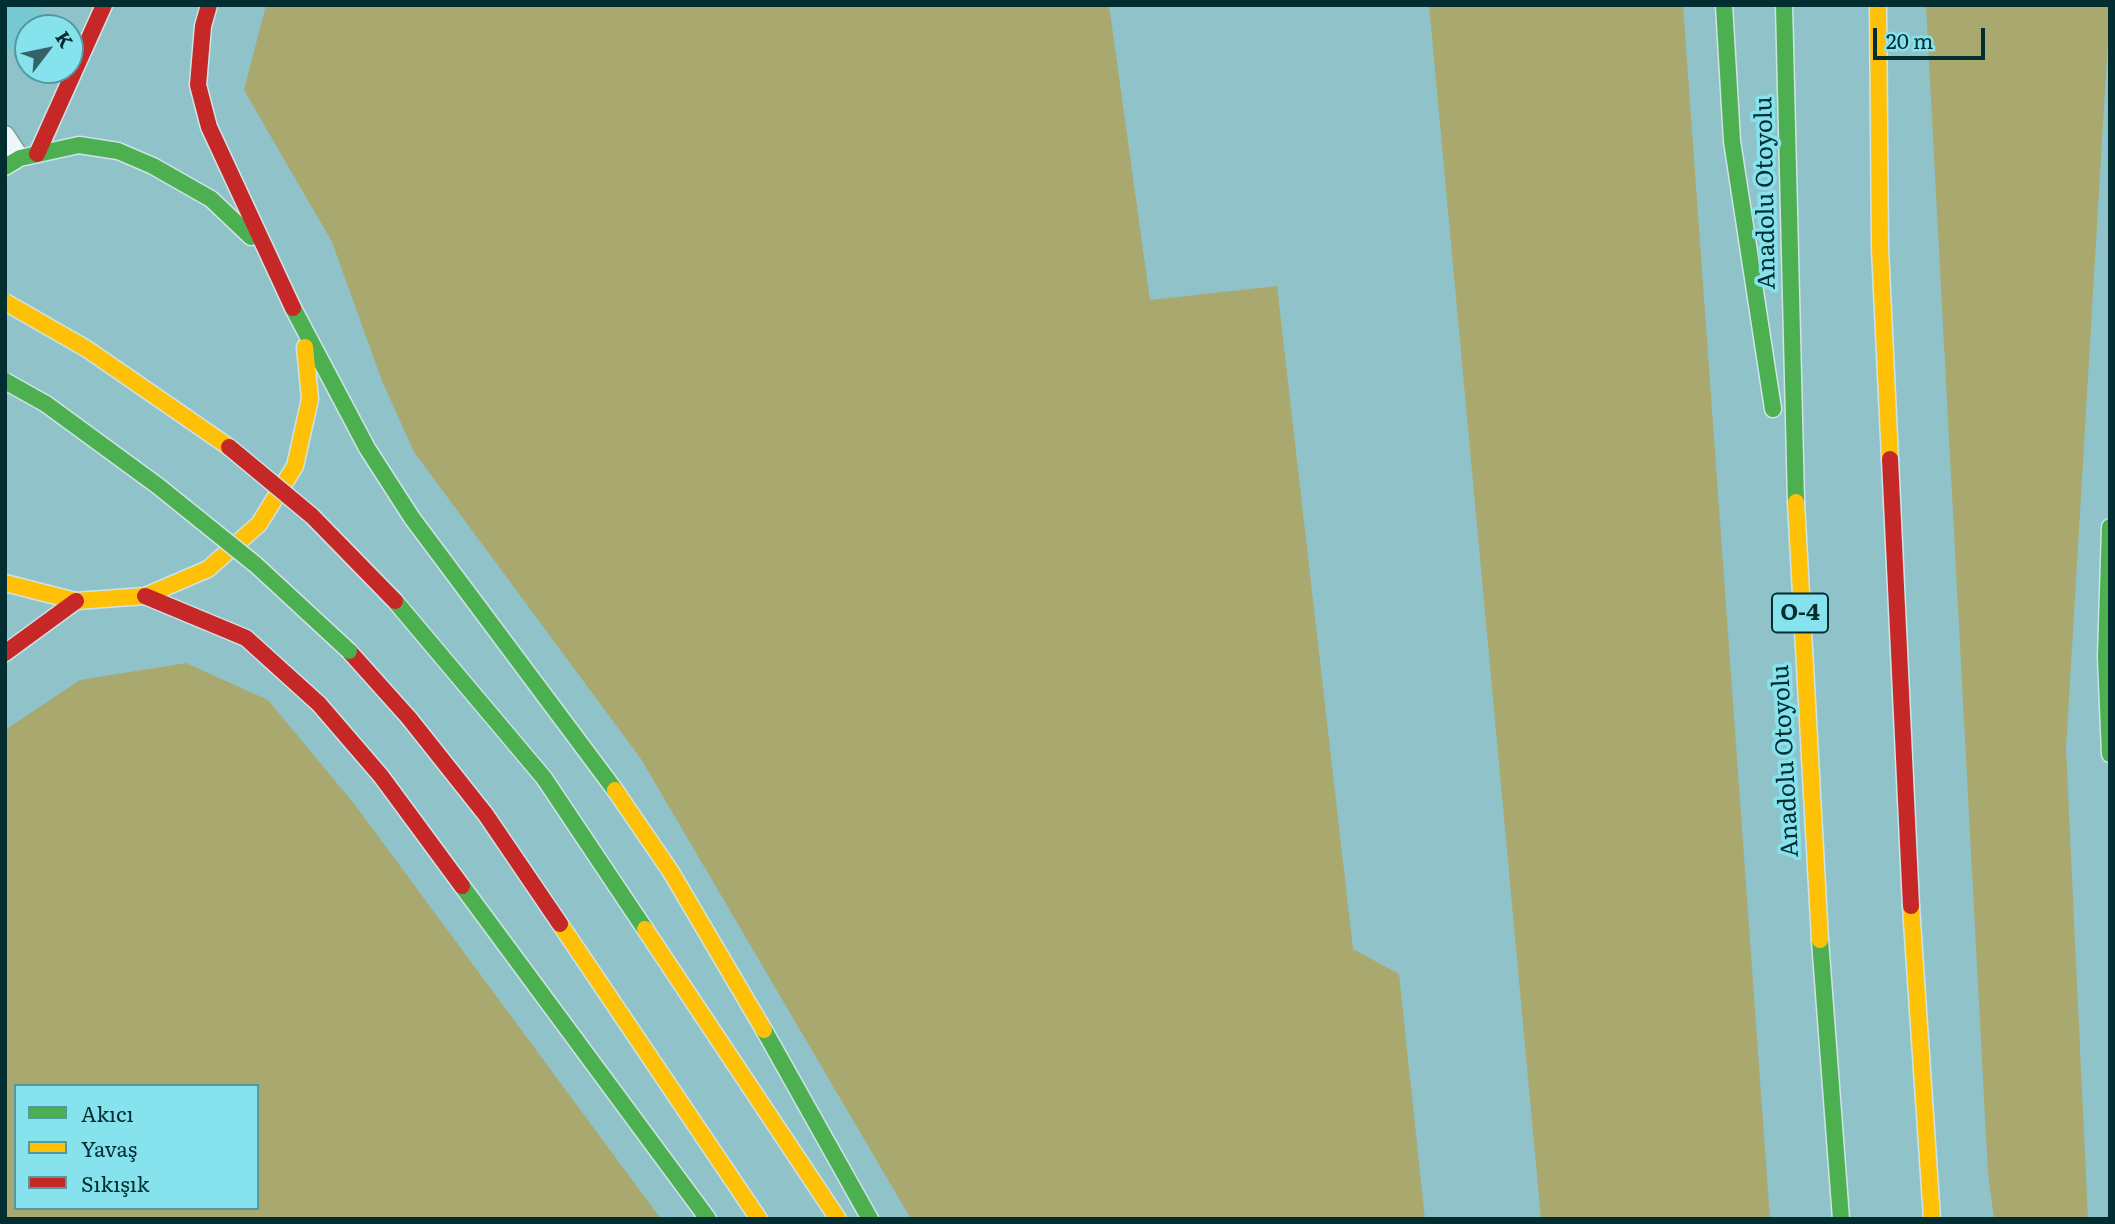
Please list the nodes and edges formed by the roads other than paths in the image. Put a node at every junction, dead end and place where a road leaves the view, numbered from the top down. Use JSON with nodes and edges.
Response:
{"nodes":[{"id":1,"x":104,"y":5,"type":"edge"},
{"id":2,"x":209,"y":5,"type":"edge"},
{"id":3,"x":1724,"y":5,"type":"edge"},
{"id":4,"x":1784,"y":5,"type":"edge"},
{"id":5,"x":1878,"y":5,"type":"edge"},
{"id":6,"x":5,"y":135,"type":"edge"},
{"id":7,"x":15,"y":162,"type":"edge"},
{"id":8,"x":277,"y":268,"type":"junction"},
{"id":9,"x":5,"y":302,"type":"edge"},
{"id":10,"x":304,"y":331,"type":"junction"},
{"id":11,"x":5,"y":381,"type":"edge"},
{"id":12,"x":2110,"y":527,"type":"edge"},
{"id":13,"x":1797,"y":565,"type":"junction"},
{"id":14,"x":5,"y":583,"type":"edge"},
{"id":15,"x":145,"y":596,"type":"junction"},
{"id":16,"x":76,"y":601,"type":"junction"},
{"id":17,"x":5,"y":653,"type":"edge"},
{"id":18,"x":2110,"y":754,"type":"edge"},
{"id":19,"x":708,"y":1219,"type":"edge"},
{"id":20,"x":759,"y":1219,"type":"edge"},
{"id":21,"x":838,"y":1219,"type":"edge"},
{"id":22,"x":870,"y":1219,"type":"edge"},
{"id":23,"x":1842,"y":1219,"type":"edge"},
{"id":24,"x":1932,"y":1219,"type":"edge"}],
"edges":[{"from":1,"to":7,"type":"main road"},
{"from":2,"to":8,"type":"main road"},
{"from":3,"to":13,"type":"main road"},
{"from":4,"to":13,"type":"main road","name":"Anadolu Otoyolu","number":"O-4"},
{"from":5,"to":24,"type":"main road"},
{"from":6,"to":7,"type":"lane"},
{"from":7,"to":8,"type":"main road"},
{"from":8,"to":10,"type":"main road"},
{"from":9,"to":21,"type":"main road","bridge":true},
{"from":10,"to":15,"type":"main road"},
{"from":10,"to":22,"type":"main road"},
{"from":11,"to":20,"type":"main road","bridge":true},
{"from":12,"to":18,"type":"main road"},
{"from":13,"to":23,"type":"main road","name":"Anadolu Otoyolu","number":"O-4"},
{"from":14,"to":16,"type":"main road"},
{"from":15,"to":16,"type":"main road"},
{"from":15,"to":19,"type":"main road"},
{"from":16,"to":17,"type":"main road"}]}
